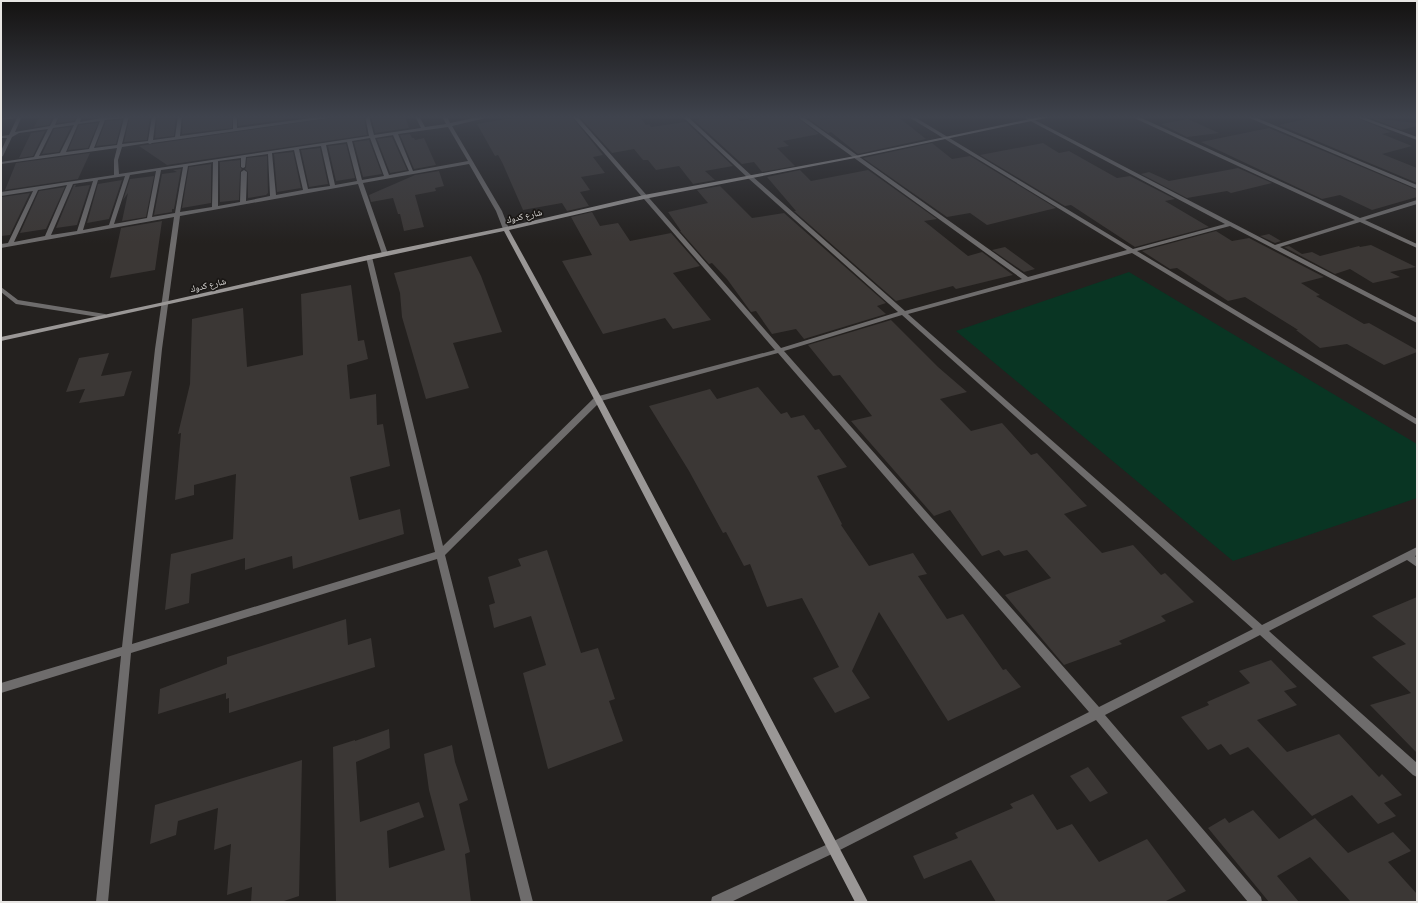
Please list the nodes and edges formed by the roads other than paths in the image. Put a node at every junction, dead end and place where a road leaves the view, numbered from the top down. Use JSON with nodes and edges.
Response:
{"nodes":[{"id":1,"x":41,"y":158,"type":"edge"},
{"id":2,"x":117,"y":158,"type":"edge"},
{"id":3,"x":229,"y":158,"type":"edge"},
{"id":4,"x":244,"y":158,"type":"edge"},
{"id":5,"x":270,"y":158,"type":"edge"},
{"id":6,"x":298,"y":158,"type":"edge"},
{"id":7,"x":326,"y":158,"type":"edge"},
{"id":8,"x":353,"y":158,"type":"edge"},
{"id":9,"x":380,"y":158,"type":"edge"},
{"id":10,"x":406,"y":158,"type":"edge"},
{"id":11,"x":468,"y":158,"type":"edge"},
{"id":12,"x":610,"y":158,"type":"edge"},
{"id":13,"x":730,"y":158,"type":"edge"},
{"id":14,"x":849,"y":158,"type":"edge"},
{"id":15,"x":857,"y":158,"type":"edge"},
{"id":16,"x":979,"y":158,"type":"edge"},
{"id":17,"x":1103,"y":158,"type":"edge"},
{"id":18,"x":1225,"y":158,"type":"edge"},
{"id":19,"x":1348,"y":158,"type":"edge"},
{"id":20,"x":35,"y":159,"type":"joint"},
{"id":21,"x":216,"y":160,"type":"junction"},
{"id":22,"x":470,"y":162,"type":"junction"},
{"id":23,"x":1,"y":163,"type":"edge"},
{"id":24,"x":186,"y":165,"type":"junction"},
{"id":25,"x":159,"y":169,"type":"junction"},
{"id":26,"x":412,"y":173,"type":"junction"},
{"id":27,"x":128,"y":174,"type":"junction"},
{"id":28,"x":117,"y":176,"type":"junction"},
{"id":29,"x":387,"y":177,"type":"junction"},
{"id":30,"x":750,"y":177,"type":"junction"},
{"id":31,"x":96,"y":179,"type":"junction"},
{"id":32,"x":360,"y":182,"type":"junction"},
{"id":33,"x":71,"y":183,"type":"junction"},
{"id":34,"x":332,"y":187,"type":"junction"},
{"id":35,"x":1417,"y":187,"type":"edge"},
{"id":36,"x":36,"y":189,"type":"junction"},
{"id":37,"x":306,"y":192,"type":"junction"},
{"id":38,"x":1,"y":194,"type":"edge"},
{"id":39,"x":644,"y":197,"type":"junction"},
{"id":40,"x":273,"y":198,"type":"junction"},
{"id":41,"x":1417,"y":202,"type":"edge"},
{"id":42,"x":243,"y":203,"type":"junction"},
{"id":43,"x":215,"y":208,"type":"junction"},
{"id":44,"x":176,"y":215,"type":"junction"},
{"id":45,"x":149,"y":220,"type":"junction"},
{"id":46,"x":1361,"y":220,"type":"junction"},
{"id":47,"x":1230,"y":224,"type":"junction"},
{"id":48,"x":111,"y":226,"type":"junction"},
{"id":49,"x":506,"y":229,"type":"junction"},
{"id":50,"x":78,"y":232,"type":"junction"},
{"id":51,"x":47,"y":238,"type":"junction"},
{"id":52,"x":10,"y":245,"type":"junction"},
{"id":53,"x":1,"y":246,"type":"edge"},
{"id":54,"x":1417,"y":246,"type":"edge"},
{"id":55,"x":1274,"y":247,"type":"junction"},
{"id":56,"x":1133,"y":250,"type":"junction"},
{"id":57,"x":384,"y":254,"type":"junction"},
{"id":58,"x":369,"y":257,"type":"junction"},
{"id":59,"x":1026,"y":279,"type":"junction"},
{"id":60,"x":1,"y":289,"type":"edge"},
{"id":61,"x":164,"y":304,"type":"junction"},
{"id":62,"x":903,"y":313,"type":"junction"},
{"id":63,"x":105,"y":316,"type":"junction"},
{"id":64,"x":1417,"y":321,"type":"edge"},
{"id":65,"x":1,"y":339,"type":"edge"},
{"id":66,"x":778,"y":351,"type":"junction"},
{"id":67,"x":598,"y":399,"type":"junction"},
{"id":68,"x":1417,"y":422,"type":"edge"},
{"id":69,"x":440,"y":554,"type":"junction"},
{"id":70,"x":1412,"y":554,"type":"edge"},
{"id":71,"x":1417,"y":563,"type":"edge"},
{"id":72,"x":1261,"y":630,"type":"junction"},
{"id":73,"x":126,"y":650,"type":"junction"},
{"id":74,"x":1,"y":688,"type":"edge"},
{"id":75,"x":1097,"y":713,"type":"junction"},
{"id":76,"x":1417,"y":771,"type":"edge"},
{"id":77,"x":832,"y":848,"type":"junction"},
{"id":78,"x":102,"y":902,"type":"edge"},
{"id":79,"x":527,"y":902,"type":"edge"},
{"id":80,"x":717,"y":902,"type":"edge"},
{"id":81,"x":862,"y":902,"type":"edge"},
{"id":82,"x":1256,"y":902,"type":"edge"}],
"edges":[{"from":1,"to":20,"type":"street"},
{"from":2,"to":28,"type":"street"},
{"from":3,"to":21,"type":"street"},
{"from":4,"to":42,"type":"street"},
{"from":5,"to":40,"type":"street"},
{"from":6,"to":37,"type":"street"},
{"from":7,"to":34,"type":"street"},
{"from":8,"to":32,"type":"street"},
{"from":9,"to":29,"type":"street"},
{"from":10,"to":26,"type":"street"},
{"from":11,"to":22,"type":"street"},
{"from":12,"to":39,"type":"street"},
{"from":13,"to":30,"type":"street"},
{"from":14,"to":30,"type":"street","name":"شارع كدوك"},
{"from":15,"to":59,"type":"street"},
{"from":16,"to":56,"type":"street"},
{"from":17,"to":47,"type":"street"},
{"from":18,"to":46,"type":"street"},
{"from":19,"to":35,"type":"street"},
{"from":20,"to":23,"type":"street"},
{"from":21,"to":24,"type":"street"},
{"from":21,"to":43,"type":"street"},
{"from":22,"to":26,"type":"street"},
{"from":22,"to":49,"type":"street"},
{"from":24,"to":25,"type":"street"},
{"from":24,"to":44,"type":"street"},
{"from":25,"to":27,"type":"street"},
{"from":25,"to":45,"type":"street"},
{"from":26,"to":29,"type":"street"},
{"from":27,"to":28,"type":"street"},
{"from":27,"to":48,"type":"street"},
{"from":28,"to":31,"type":"street"},
{"from":29,"to":32,"type":"street"},
{"from":30,"to":39,"type":"street","name":"شارع كدوك"},
{"from":30,"to":62,"type":"street"},
{"from":31,"to":33,"type":"street"},
{"from":31,"to":50,"type":"street"},
{"from":32,"to":34,"type":"street"},
{"from":32,"to":57,"type":"street"},
{"from":33,"to":36,"type":"street"},
{"from":33,"to":51,"type":"street"},
{"from":34,"to":37,"type":"street"},
{"from":36,"to":38,"type":"street"},
{"from":36,"to":52,"type":"street"},
{"from":37,"to":40,"type":"street"},
{"from":39,"to":49,"type":"street","name":"شارع كدوك"},
{"from":39,"to":66,"type":"street"},
{"from":40,"to":42,"type":"street"},
{"from":41,"to":46,"type":"street"},
{"from":42,"to":43,"type":"street"},
{"from":43,"to":44,"type":"street"},
{"from":44,"to":45,"type":"street"},
{"from":44,"to":61,"type":"street"},
{"from":45,"to":48,"type":"street"},
{"from":46,"to":54,"type":"street"},
{"from":46,"to":55,"type":"street"},
{"from":47,"to":55,"type":"street"},
{"from":47,"to":56,"type":"street"},
{"from":48,"to":50,"type":"street"},
{"from":49,"to":57,"type":"street","name":"شارع كدوك"},
{"from":49,"to":67,"type":"street"},
{"from":50,"to":51,"type":"street"},
{"from":51,"to":52,"type":"street"},
{"from":52,"to":53,"type":"street"},
{"from":55,"to":64,"type":"street"},
{"from":56,"to":59,"type":"street"},
{"from":56,"to":68,"type":"street"},
{"from":57,"to":58,"type":"street","name":"شارع كدوك"},
{"from":58,"to":61,"type":"street","name":"شارع كدوك"},
{"from":58,"to":69,"type":"street"},
{"from":59,"to":62,"type":"street"},
{"from":60,"to":63,"type":"street"},
{"from":61,"to":63,"type":"street","name":"شارع كدوك"},
{"from":61,"to":73,"type":"street"},
{"from":62,"to":66,"type":"street"},
{"from":62,"to":72,"type":"street"},
{"from":63,"to":65,"type":"street","name":"شارع كدوك"},
{"from":66,"to":67,"type":"street"},
{"from":66,"to":75,"type":"street"},
{"from":67,"to":69,"type":"street"},
{"from":67,"to":77,"type":"street"},
{"from":69,"to":73,"type":"street"},
{"from":69,"to":79,"type":"street"},
{"from":70,"to":71,"type":"street"},
{"from":70,"to":72,"type":"street"},
{"from":72,"to":75,"type":"street"},
{"from":72,"to":76,"type":"street"},
{"from":73,"to":74,"type":"street"},
{"from":73,"to":78,"type":"street"},
{"from":75,"to":77,"type":"street"},
{"from":75,"to":82,"type":"street"},
{"from":77,"to":80,"type":"street"},
{"from":77,"to":81,"type":"street"}]}
